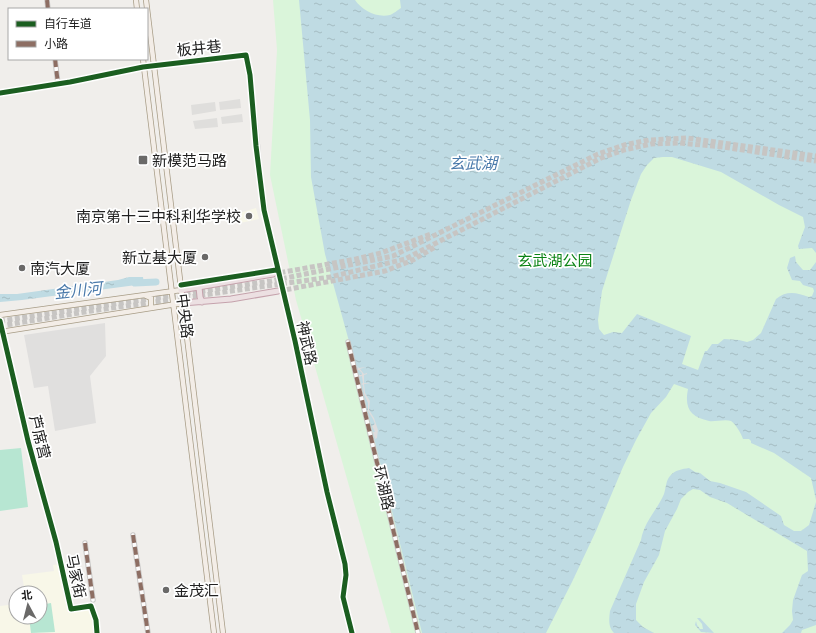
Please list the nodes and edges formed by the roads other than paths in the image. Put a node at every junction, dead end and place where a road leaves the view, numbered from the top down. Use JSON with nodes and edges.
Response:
{"nodes":[{"id":1,"x":148,"y":16,"type":"edge"},
{"id":2,"x":246,"y":55,"type":"joint"},
{"id":3,"x":55,"y":60,"type":"edge"},
{"id":4,"x":143,"y":60,"type":"edge"},
{"id":5,"x":154,"y":65,"type":"junction"},
{"id":6,"x":144,"y":67,"type":"junction"},
{"id":7,"x":58,"y":84,"type":"junction"},
{"id":8,"x":0,"y":93,"type":"edge"},
{"id":9,"x":273,"y":274,"type":"tunnel mouth"},
{"id":10,"x":199,"y":287,"type":"junction"},
{"id":11,"x":181,"y":290,"type":"junction"},
{"id":12,"x":171,"y":291,"type":"junction"},
{"id":13,"x":278,"y":291,"type":"tunnel mouth"},
{"id":14,"x":145,"y":295,"type":"junction"},
{"id":15,"x":202,"y":302,"type":"junction"},
{"id":16,"x":183,"y":303,"type":"junction"},
{"id":17,"x":173,"y":305,"type":"junction"},
{"id":18,"x":151,"y":308,"type":"junction"},
{"id":19,"x":0,"y":315,"type":"edge"},
{"id":20,"x":0,"y":321,"type":"edge"},
{"id":21,"x":1,"y":332,"type":"edge"},
{"id":22,"x":348,"y":342,"type":"dead end"},
{"id":23,"x":133,"y":535,"type":"dead end"},
{"id":24,"x":85,"y":543,"type":"dead end"},
{"id":25,"x":58,"y":548,"type":"joint"},
{"id":26,"x":93,"y":600,"type":"dead end"},
{"id":27,"x":97,"y":633,"type":"edge"},
{"id":28,"x":148,"y":633,"type":"edge"},
{"id":29,"x":214,"y":633,"type":"edge"},
{"id":30,"x":223,"y":633,"type":"edge"},
{"id":31,"x":352,"y":633,"type":"edge"},
{"id":32,"x":418,"y":633,"type":"edge"}],
"edges":[{"from":1,"to":5,"type":"main road","name":"中央路"},
{"from":2,"to":5,"type":"street","name":"板井巷"},
{"from":2,"to":31,"type":"street","name":"神武路","bridge":true},
{"from":3,"to":7,"type":"street"},
{"from":4,"to":6,"type":"main road","name":"中央路"},
{"from":5,"to":6,"type":"street","name":"板井巷"},
{"from":5,"to":11,"type":"main road","name":"中央路"},
{"from":6,"to":7,"type":"street","name":"板井巷"},
{"from":6,"to":12,"type":"main road","name":"中央路"},
{"from":7,"to":8,"type":"street","name":"板井巷"},
{"from":9,"to":10,"type":"highway"},
{"from":10,"to":11,"type":"highway"},
{"from":10,"to":15,"type":"highway"},
{"from":11,"to":12,"type":"main road"},
{"from":11,"to":16,"type":"main road","name":"中央路"},
{"from":12,"to":14,"type":"main road"},
{"from":12,"to":17,"type":"main road","name":"中央路"},
{"from":13,"to":15,"type":"highway"},
{"from":14,"to":18,"type":"main road"},
{"from":14,"to":19,"type":"main road"},
{"from":15,"to":16,"type":"highway"},
{"from":16,"to":17,"type":"main road"},
{"from":16,"to":30,"type":"main road","name":"中央路"},
{"from":17,"to":18,"type":"main road"},
{"from":17,"to":29,"type":"main road","name":"中央路"},
{"from":18,"to":21,"type":"main road"},
{"from":20,"to":21,"type":"street","name":"芦席营"},
{"from":21,"to":25,"type":"street","name":"芦席营"},
{"from":22,"to":32,"type":"street","name":"环湖路"},
{"from":23,"to":28,"type":"street"},
{"from":24,"to":26,"type":"street"},
{"from":25,"to":27,"type":"street","name":"马家街"}]}
